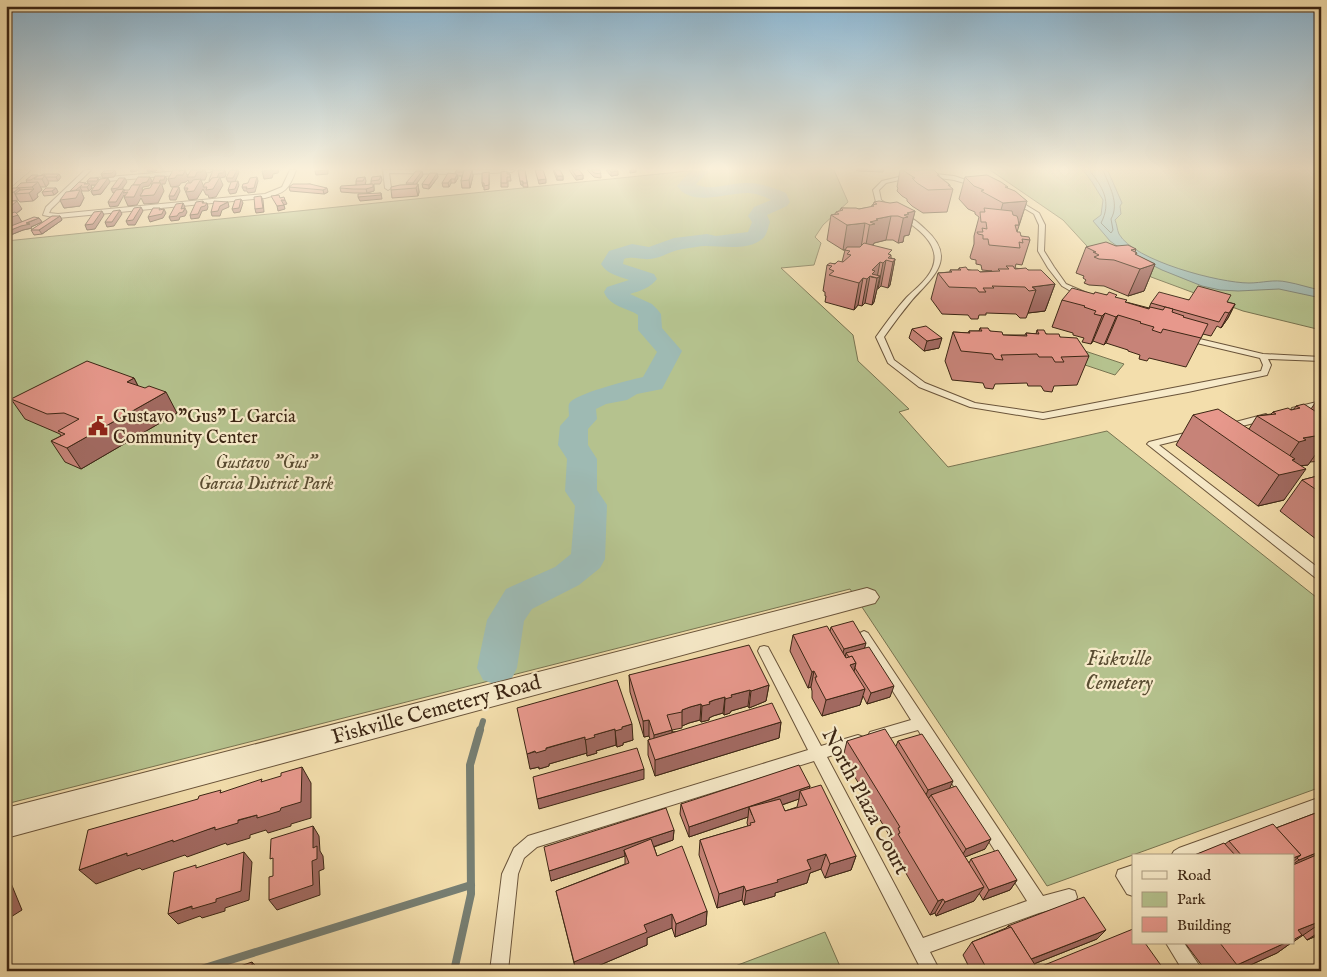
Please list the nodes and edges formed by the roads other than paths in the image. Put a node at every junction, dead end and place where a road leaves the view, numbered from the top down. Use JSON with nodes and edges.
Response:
{"nodes":[{"id":1,"x":901,"y":216,"type":"edge"},
{"id":2,"x":1037,"y":216,"type":"edge"},
{"id":3,"x":932,"y":275,"type":"junction"},
{"id":4,"x":940,"y":276,"type":"edge"},
{"id":5,"x":1088,"y":297,"type":"edge"},
{"id":6,"x":1178,"y":335,"type":"edge"},
{"id":7,"x":1263,"y":356,"type":"junction"},
{"id":8,"x":1321,"y":359,"type":"edge"},
{"id":9,"x":1321,"y":404,"type":"edge"},
{"id":10,"x":1218,"y":429,"type":"edge"},
{"id":11,"x":1201,"y":432,"type":"edge"},
{"id":12,"x":1321,"y":576,"type":"edge"},
{"id":13,"x":866,"y":597,"type":"dead end"},
{"id":14,"x":864,"y":636,"type":"edge"},
{"id":15,"x":764,"y":651,"type":"dead end"},
{"id":16,"x":921,"y":723,"type":"junction"},
{"id":17,"x":817,"y":753,"type":"junction"},
{"id":18,"x":1321,"y":804,"type":"edge"},
{"id":19,"x":6,"y":823,"type":"edge"},
{"id":20,"x":1184,"y":854,"type":"edge"},
{"id":21,"x":1132,"y":872,"type":"edge"},
{"id":22,"x":1132,"y":887,"type":"edge"},
{"id":23,"x":1069,"y":897,"type":"dead end"},
{"id":24,"x":1039,"y":905,"type":"junction"},
{"id":25,"x":1175,"y":944,"type":"edge"},
{"id":26,"x":919,"y":948,"type":"junction"},
{"id":27,"x":499,"y":971,"type":"edge"},
{"id":28,"x":931,"y":971,"type":"edge"},
{"id":29,"x":1194,"y":971,"type":"edge"}],
"edges":[{"from":1,"to":3,"type":"lane"},
{"from":2,"to":5,"type":"lane"},
{"from":3,"to":4,"type":"lane"},
{"from":3,"to":7,"type":"lane"},
{"from":6,"to":7,"type":"lane"},
{"from":7,"to":8,"type":"lane"},
{"from":9,"to":10,"type":"lane"},
{"from":11,"to":12,"type":"lane"},
{"from":13,"to":19,"type":"street","name":"Fiskville Cemetery Road"},
{"from":14,"to":16,"type":"lane"},
{"from":15,"to":17,"type":"lane","name":"North Plaza Court"},
{"from":16,"to":17,"type":"lane"},
{"from":16,"to":24,"type":"lane"},
{"from":17,"to":26,"type":"lane","name":"North Plaza Court"},
{"from":17,"to":27,"type":"lane"},
{"from":18,"to":20,"type":"lane"},
{"from":21,"to":22,"type":"lane"},
{"from":23,"to":24,"type":"lane"},
{"from":24,"to":26,"type":"lane"},
{"from":25,"to":29,"type":"lane"},
{"from":26,"to":28,"type":"lane","name":"North Plaza Court"}]}
